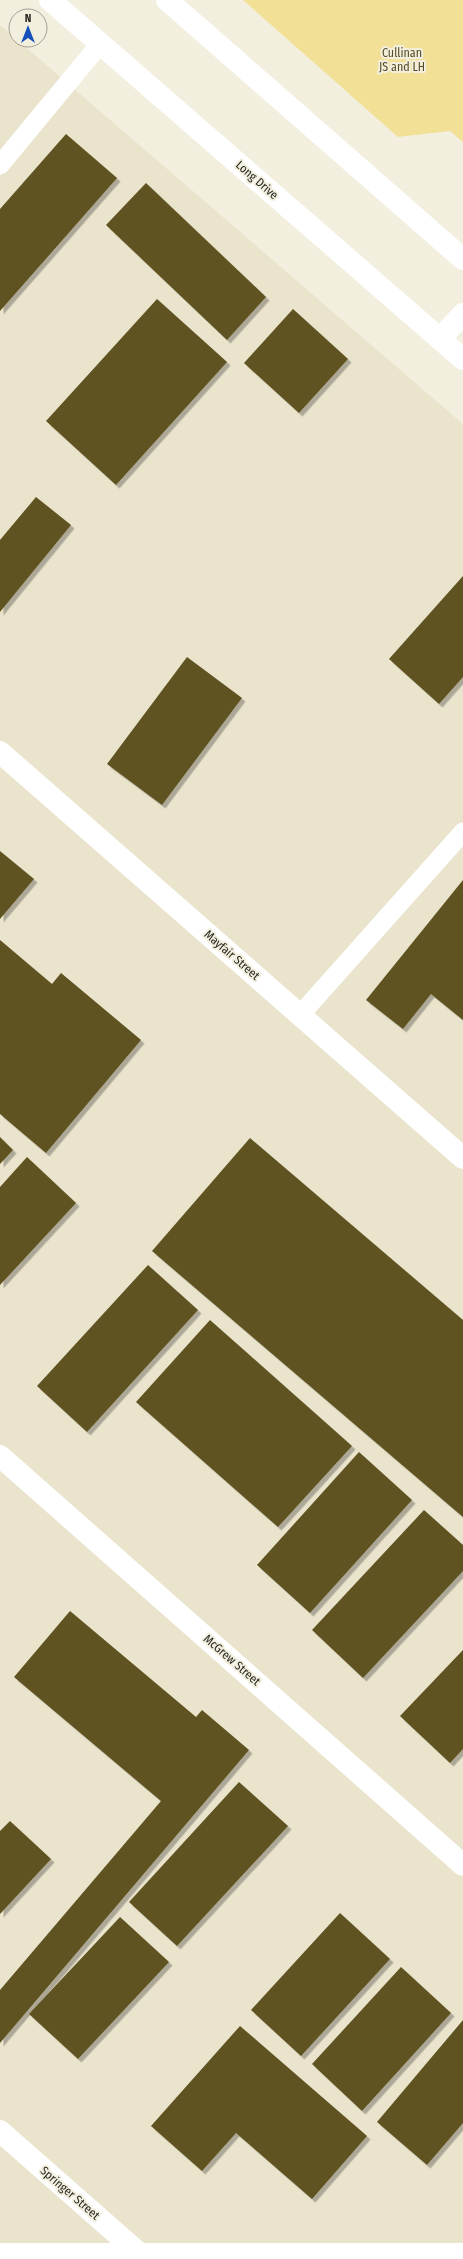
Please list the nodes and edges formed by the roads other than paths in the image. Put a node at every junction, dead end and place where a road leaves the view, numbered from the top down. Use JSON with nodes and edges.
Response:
{"nodes":[{"id":1,"x":167,"y":0,"type":"edge"},
{"id":2,"x":59,"y":3,"type":"edge"},
{"id":3,"x":100,"y":44,"type":"junction"},
{"id":4,"x":0,"y":166,"type":"edge"},
{"id":5,"x":463,"y":259,"type":"edge"},
{"id":6,"x":463,"y":314,"type":"edge"},
{"id":7,"x":440,"y":339,"type":"junction"},
{"id":8,"x":463,"y":359,"type":"edge"},
{"id":9,"x":0,"y":752,"type":"edge"},
{"id":10,"x":463,"y":832,"type":"edge"},
{"id":11,"x":300,"y":1015,"type":"junction"},
{"id":12,"x":463,"y":1158,"type":"edge"},
{"id":13,"x":0,"y":1456,"type":"edge"},
{"id":14,"x":463,"y":1865,"type":"edge"},
{"id":15,"x":0,"y":2131,"type":"edge"},
{"id":16,"x":0,"y":2254,"type":"edge"},
{"id":17,"x":463,"y":2254,"type":"edge"},
{"id":18,"x":141,"y":2255,"type":"junction"}],
"edges":[{"from":1,"to":5,"type":"street"},
{"from":2,"to":3,"type":"street","name":"Long Drive"},
{"from":3,"to":4,"type":"lane"},
{"from":3,"to":7,"type":"street","name":"Long Drive"},
{"from":6,"to":7,"type":"street"},
{"from":7,"to":8,"type":"street","name":"Long Drive"},
{"from":9,"to":11,"type":"street","name":"Mayfair Street"},
{"from":10,"to":11,"type":"lane"},
{"from":11,"to":12,"type":"street","name":"Mayfair Street"},
{"from":13,"to":14,"type":"street","name":"McGrew Street"},
{"from":15,"to":18,"type":"street","name":"Springer Street"},
{"from":16,"to":18,"type":"street"},
{"from":17,"to":18,"type":"street"}]}
